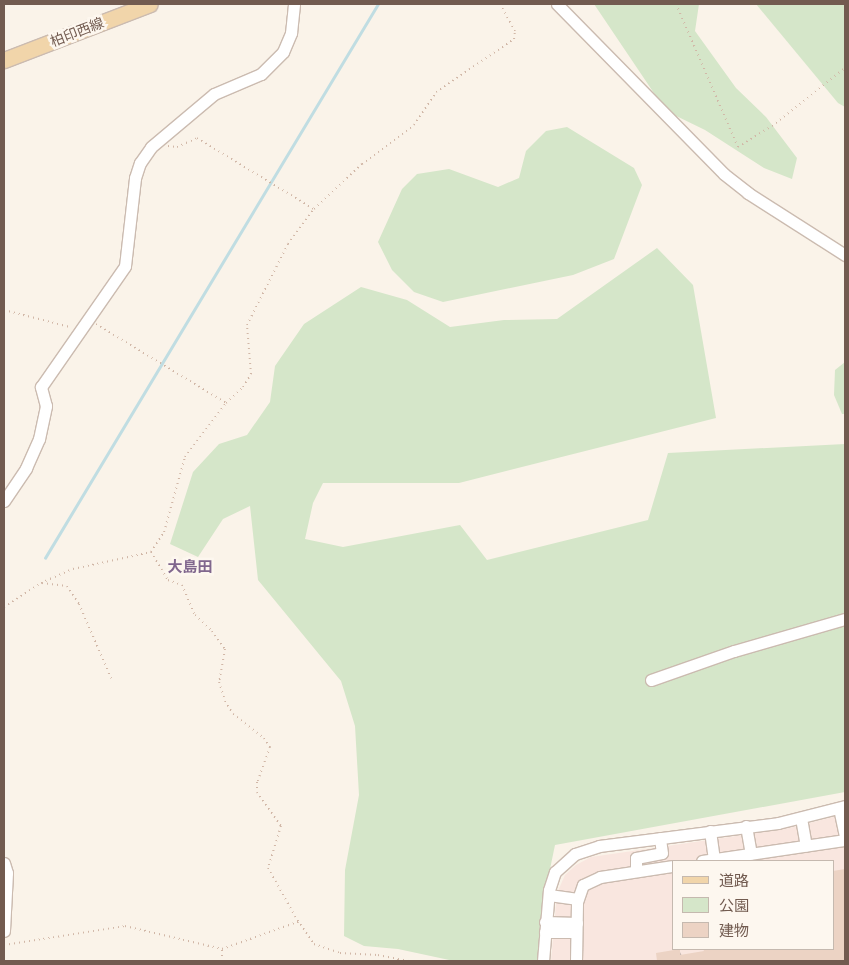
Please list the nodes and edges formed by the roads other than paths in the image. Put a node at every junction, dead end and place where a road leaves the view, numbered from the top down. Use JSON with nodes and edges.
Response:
{"nodes":[{"id":1,"x":150,"y":4,"type":"edge"},
{"id":2,"x":294,"y":4,"type":"edge"},
{"id":3,"x":557,"y":4,"type":"edge"},
{"id":4,"x":4,"y":60,"type":"edge"},
{"id":5,"x":845,"y":256,"type":"edge"},
{"id":6,"x":4,"y":501,"type":"edge"},
{"id":7,"x":845,"y":619,"type":"edge"},
{"id":8,"x":651,"y":680,"type":"dead end"},
{"id":9,"x":842,"y":807,"type":"edge"},
{"id":10,"x":801,"y":818,"type":"junction"},
{"id":11,"x":746,"y":826,"type":"junction"},
{"id":12,"x":710,"y":831,"type":"junction"},
{"id":13,"x":660,"y":838,"type":"junction"},
{"id":14,"x":845,"y":838,"type":"edge"},
{"id":15,"x":806,"y":846,"type":"junction"},
{"id":16,"x":751,"y":854,"type":"junction"},
{"id":17,"x":714,"y":860,"type":"joint"},
{"id":18,"x":4,"y":863,"type":"edge"},
{"id":19,"x":672,"y":866,"type":"edge"},
{"id":20,"x":636,"y":871,"type":"junction"},
{"id":21,"x":549,"y":895,"type":"junction"},
{"id":22,"x":578,"y":899,"type":"junction"},
{"id":23,"x":545,"y":927,"type":"junction"},
{"id":24,"x":577,"y":928,"type":"junction"},
{"id":25,"x":4,"y":931,"type":"edge"},
{"id":26,"x":543,"y":961,"type":"edge"},
{"id":27,"x":576,"y":961,"type":"edge"}],
"edges":[{"from":1,"to":4,"type":"main road","name":"柏印西線"},
{"from":2,"to":6,"type":"street"},
{"from":3,"to":5,"type":"street"},
{"from":7,"to":8,"type":"street"},
{"from":9,"to":10,"type":"street"},
{"from":9,"to":14,"type":"street"},
{"from":10,"to":11,"type":"street"},
{"from":10,"to":15,"type":"street"},
{"from":11,"to":12,"type":"street"},
{"from":11,"to":16,"type":"street"},
{"from":12,"to":13,"type":"street"},
{"from":12,"to":17,"type":"street"},
{"from":13,"to":20,"type":"street"},
{"from":13,"to":21,"type":"street"},
{"from":14,"to":15,"type":"street"},
{"from":15,"to":16,"type":"street"},
{"from":16,"to":17,"type":"street"},
{"from":18,"to":25,"type":"street"},
{"from":19,"to":20,"type":"street"},
{"from":20,"to":22,"type":"street"},
{"from":21,"to":22,"type":"street"},
{"from":21,"to":23,"type":"street"},
{"from":22,"to":24,"type":"street"},
{"from":23,"to":24,"type":"street"},
{"from":23,"to":26,"type":"street"},
{"from":24,"to":27,"type":"street"}]}
